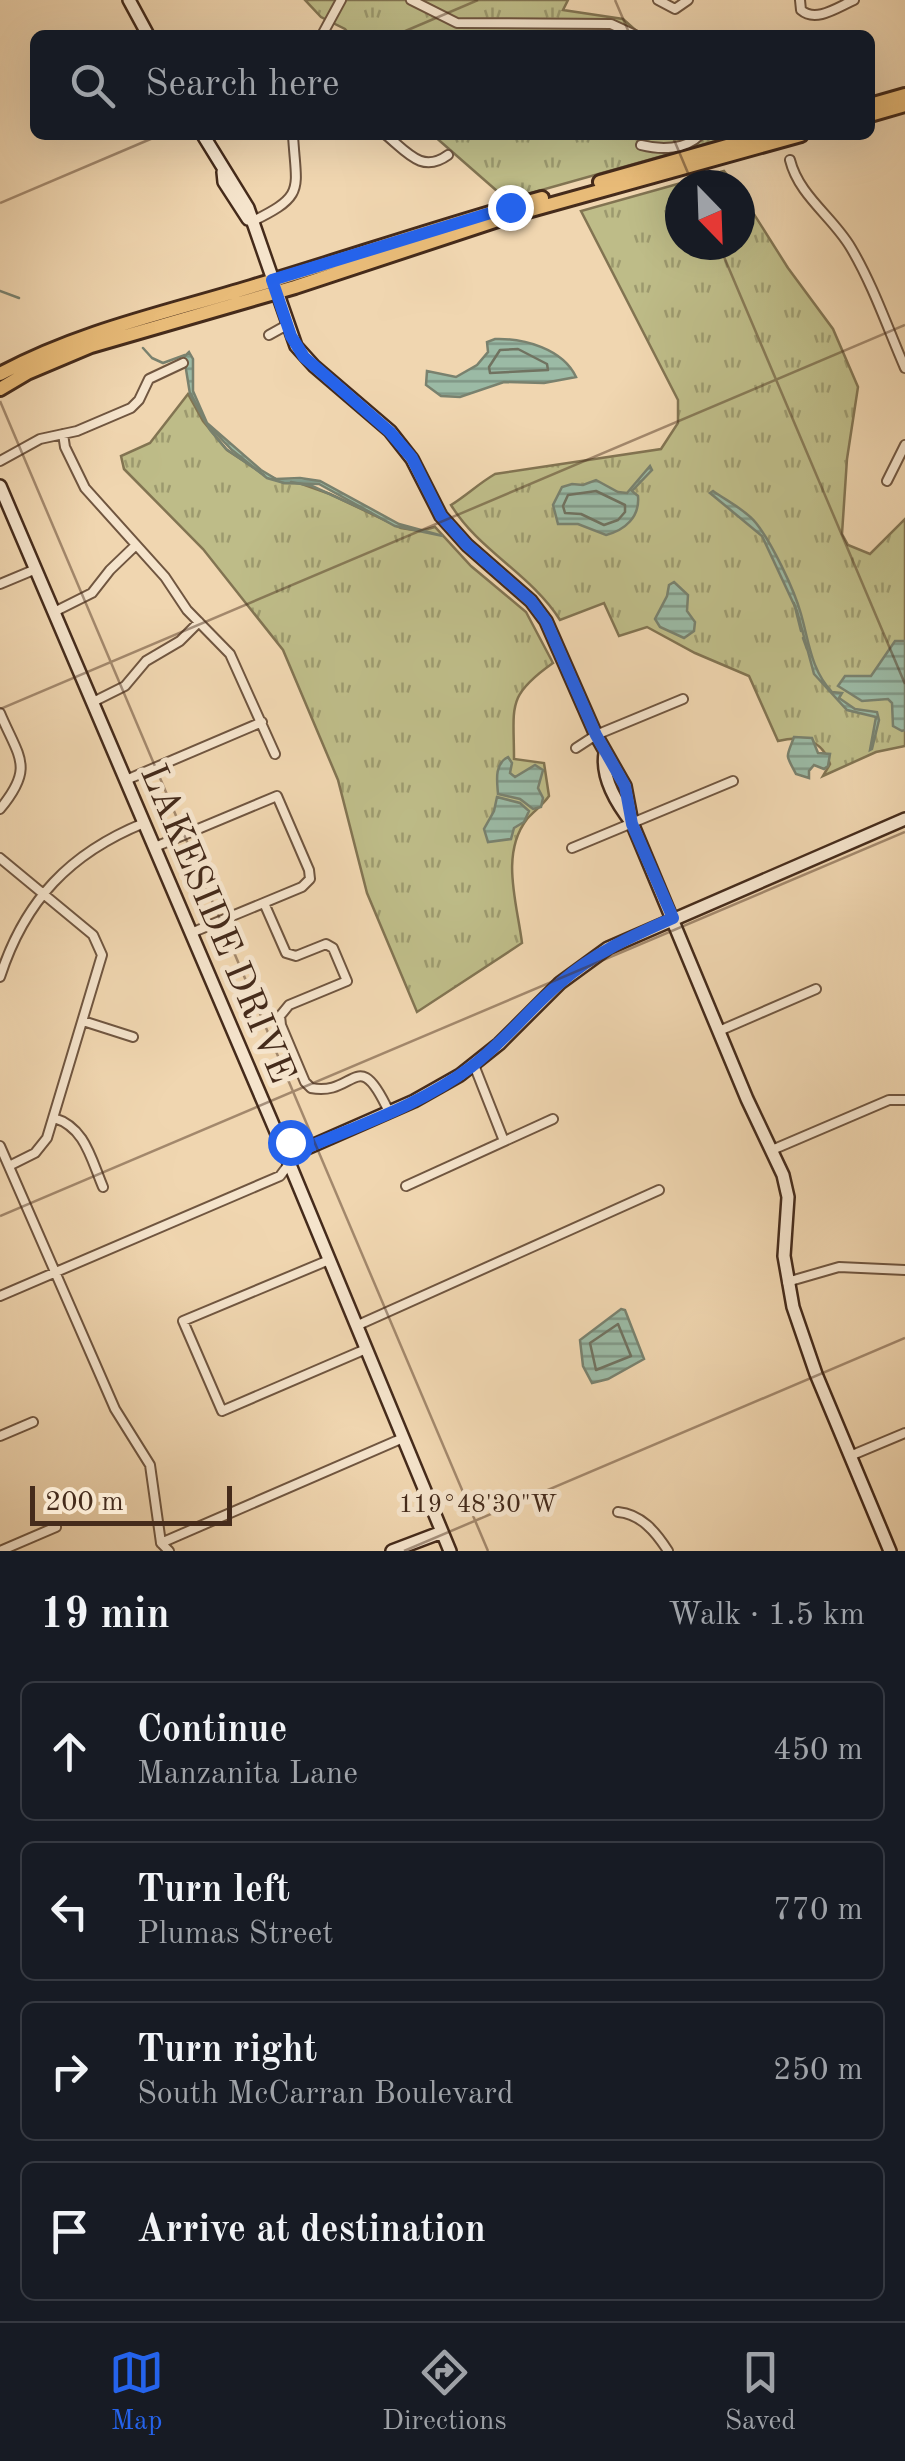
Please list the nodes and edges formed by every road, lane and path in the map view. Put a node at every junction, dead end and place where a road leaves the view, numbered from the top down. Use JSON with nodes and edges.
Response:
{"nodes":[{"id":1,"x":128,"y":0,"type":"edge"},
{"id":2,"x":340,"y":0,"type":"edge"},
{"id":3,"x":411,"y":0,"type":"edge"},
{"id":4,"x":658,"y":0,"type":"edge"},
{"id":5,"x":688,"y":0,"type":"edge"},
{"id":6,"x":800,"y":0,"type":"edge"},
{"id":7,"x":854,"y":0,"type":"edge"},
{"id":8,"x":145,"y":30,"type":"edge"},
{"id":9,"x":325,"y":30,"type":"edge"},
{"id":10,"x":624,"y":30,"type":"edge"},
{"id":11,"x":905,"y":95,"type":"edge"},
{"id":12,"x":875,"y":103,"type":"edge"},
{"id":13,"x":905,"y":105,"type":"edge"},
{"id":14,"x":875,"y":114,"type":"edge"},
{"id":15,"x":205,"y":140,"type":"edge"},
{"id":16,"x":294,"y":140,"type":"edge"},
{"id":17,"x":392,"y":140,"type":"edge"},
{"id":18,"x":694,"y":140,"type":"edge"},
{"id":19,"x":748,"y":140,"type":"edge"},
{"id":20,"x":783,"y":140,"type":"edge"},
{"id":21,"x":642,"y":145,"type":"dead end"},
{"id":22,"x":448,"y":155,"type":"dead end"},
{"id":23,"x":790,"y":160,"type":"dead end"},
{"id":24,"x":251,"y":222,"type":"junction"},
{"id":25,"x":274,"y":286,"type":"junction"},
{"id":26,"x":156,"y":314,"type":"junction"},
{"id":27,"x":286,"y":325,"type":"junction"},
{"id":28,"x":269,"y":335,"type":"dead end"},
{"id":29,"x":91,"y":346,"type":"junction"},
{"id":30,"x":183,"y":363,"type":"dead end"},
{"id":31,"x":905,"y":368,"type":"edge"},
{"id":32,"x":0,"y":374,"type":"edge"},
{"id":33,"x":0,"y":389,"type":"edge"},
{"id":34,"x":63,"y":434,"type":"junction"},
{"id":35,"x":905,"y":445,"type":"edge"},
{"id":36,"x":0,"y":461,"type":"edge"},
{"id":37,"x":887,"y":481,"type":"dead end"},
{"id":38,"x":0,"y":486,"type":"edge"},
{"id":39,"x":136,"y":545,"type":"junction"},
{"id":40,"x":36,"y":569,"type":"junction"},
{"id":41,"x":0,"y":584,"type":"edge"},
{"id":42,"x":54,"y":612,"type":"junction"},
{"id":43,"x":200,"y":622,"type":"junction"},
{"id":44,"x":682,"y":699,"type":"dead end"},
{"id":45,"x":93,"y":702,"type":"junction"},
{"id":46,"x":0,"y":712,"type":"edge"},
{"id":47,"x":262,"y":722,"type":"junction"},
{"id":48,"x":596,"y":735,"type":"junction"},
{"id":49,"x":576,"y":748,"type":"dead end"},
{"id":50,"x":276,"y":754,"type":"dead end"},
{"id":51,"x":21,"y":780,"type":"junction"},
{"id":52,"x":126,"y":780,"type":"junction"},
{"id":53,"x":733,"y":781,"type":"dead end"},
{"id":54,"x":33,"y":784,"type":"dead end"},
{"id":55,"x":0,"y":809,"type":"edge"},
{"id":56,"x":904,"y":819,"type":"edge"},
{"id":57,"x":144,"y":823,"type":"junction"},
{"id":58,"x":632,"y":824,"type":"junction"},
{"id":59,"x":154,"y":847,"type":"junction"},
{"id":60,"x":572,"y":848,"type":"dead end"},
{"id":61,"x":0,"y":858,"type":"edge"},
{"id":62,"x":43,"y":894,"type":"junction"},
{"id":63,"x":264,"y":903,"type":"junction"},
{"id":64,"x":673,"y":918,"type":"junction"},
{"id":65,"x":192,"y":934,"type":"junction"},
{"id":66,"x":0,"y":977,"type":"edge"},
{"id":67,"x":816,"y":988,"type":"dead end"},
{"id":68,"x":83,"y":1021,"type":"junction"},
{"id":69,"x":719,"y":1031,"type":"junction"},
{"id":70,"x":133,"y":1036,"type":"dead end"},
{"id":71,"x":474,"y":1065,"type":"junction"},
{"id":72,"x":905,"y":1100,"type":"edge"},
{"id":73,"x":389,"y":1112,"type":"junction"},
{"id":74,"x":54,"y":1118,"type":"junction"},
{"id":75,"x":553,"y":1119,"type":"dead end"},
{"id":76,"x":275,"y":1129,"type":"junction"},
{"id":77,"x":504,"y":1140,"type":"junction"},
{"id":78,"x":0,"y":1146,"type":"edge"},
{"id":79,"x":306,"y":1148,"type":"junction"},
{"id":80,"x":772,"y":1150,"type":"junction"},
{"id":81,"x":289,"y":1164,"type":"junction"},
{"id":82,"x":9,"y":1166,"type":"junction"},
{"id":83,"x":406,"y":1186,"type":"dead end"},
{"id":84,"x":103,"y":1187,"type":"dead end"},
{"id":85,"x":659,"y":1190,"type":"dead end"},
{"id":86,"x":329,"y":1260,"type":"junction"},
{"id":87,"x":905,"y":1270,"type":"edge"},
{"id":88,"x":55,"y":1272,"type":"junction"},
{"id":89,"x":787,"y":1282,"type":"junction"},
{"id":90,"x":0,"y":1296,"type":"edge"},
{"id":91,"x":356,"y":1326,"type":"junction"},
{"id":92,"x":366,"y":1349,"type":"junction"},
{"id":93,"x":33,"y":1422,"type":"dead end"},
{"id":94,"x":905,"y":1433,"type":"edge"},
{"id":95,"x":0,"y":1436,"type":"edge"},
{"id":96,"x":403,"y":1438,"type":"junction"},
{"id":97,"x":850,"y":1456,"type":"junction"},
{"id":98,"x":618,"y":1512,"type":"dead end"},
{"id":99,"x":56,"y":1527,"type":"dead end"},
{"id":100,"x":442,"y":1532,"type":"junction"},
{"id":101,"x":161,"y":1543,"type":"junction"},
{"id":102,"x":0,"y":1551,"type":"edge"},
{"id":103,"x":169,"y":1551,"type":"edge"},
{"id":104,"x":392,"y":1551,"type":"edge"},
{"id":105,"x":450,"y":1551,"type":"edge"},
{"id":106,"x":668,"y":1551,"type":"edge"},
{"id":107,"x":890,"y":1551,"type":"edge"}],
"edges":[{"from":1,"to":8,"type":"street"},
{"from":2,"to":9,"type":"street"},
{"from":3,"to":10,"type":"street"},
{"from":4,"to":5,"type":"street"},
{"from":6,"to":7,"type":"street"},
{"from":11,"to":12,"type":"main road"},
{"from":13,"to":14,"type":"main road"},
{"from":15,"to":24,"type":"street"},
{"from":16,"to":24,"type":"street"},
{"from":17,"to":22,"type":"street"},
{"from":18,"to":21,"type":"street"},
{"from":19,"to":25,"type":"main road"},
{"from":20,"to":25,"type":"main road"},
{"from":23,"to":31,"type":"street"},
{"from":24,"to":25,"type":"street"},
{"from":25,"to":26,"type":"main road"},
{"from":25,"to":27,"type":"street"},
{"from":25,"to":29,"type":"main road"},
{"from":26,"to":29,"type":"main road"},
{"from":26,"to":32,"type":"main road"},
{"from":27,"to":28,"type":"street"},
{"from":27,"to":48,"type":"street"},
{"from":29,"to":33,"type":"main road"},
{"from":30,"to":34,"type":"street"},
{"from":34,"to":36,"type":"street"},
{"from":34,"to":39,"type":"street"},
{"from":35,"to":37,"type":"street"},
{"from":38,"to":40,"type":"street","name":"LAKESIDE DRIVE"},
{"from":39,"to":42,"type":"street"},
{"from":39,"to":43,"type":"street"},
{"from":40,"to":41,"type":"street"},
{"from":40,"to":42,"type":"street","name":"LAKESIDE DRIVE"},
{"from":42,"to":45,"type":"street","name":"LAKESIDE DRIVE"},
{"from":43,"to":45,"type":"street"},
{"from":43,"to":47,"type":"street"},
{"from":44,"to":48,"type":"street"},
{"from":45,"to":52,"type":"street","name":"LAKESIDE DRIVE"},
{"from":46,"to":51,"type":"street"},
{"from":47,"to":50,"type":"street"},
{"from":47,"to":52,"type":"street"},
{"from":48,"to":49,"type":"street"},
{"from":48,"to":58,"type":"street"},
{"from":51,"to":54,"type":"street"},
{"from":51,"to":55,"type":"street"},
{"from":52,"to":57,"type":"street","name":"LAKESIDE DRIVE"},
{"from":53,"to":58,"type":"street"},
{"from":56,"to":64,"type":"street"},
{"from":57,"to":59,"type":"street","name":"LAKESIDE DRIVE"},
{"from":57,"to":62,"type":"street"},
{"from":58,"to":60,"type":"street"},
{"from":58,"to":64,"type":"street"},
{"from":59,"to":63,"type":"street"},
{"from":59,"to":65,"type":"street","name":"LAKESIDE DRIVE"},
{"from":61,"to":62,"type":"street"},
{"from":62,"to":66,"type":"street"},
{"from":62,"to":68,"type":"street"},
{"from":63,"to":65,"type":"street"},
{"from":63,"to":73,"type":"street"},
{"from":64,"to":69,"type":"street"},
{"from":64,"to":71,"type":"street"},
{"from":65,"to":76,"type":"street","name":"LAKESIDE DRIVE"},
{"from":67,"to":69,"type":"street"},
{"from":68,"to":70,"type":"street"},
{"from":68,"to":74,"type":"street"},
{"from":69,"to":80,"type":"street"},
{"from":71,"to":73,"type":"street"},
{"from":71,"to":77,"type":"street"},
{"from":72,"to":80,"type":"street"},
{"from":73,"to":79,"type":"street"},
{"from":74,"to":82,"type":"street"},
{"from":74,"to":84,"type":"street"},
{"from":75,"to":77,"type":"street"},
{"from":76,"to":79,"type":"street"},
{"from":76,"to":81,"type":"street","name":"LAKESIDE DRIVE"},
{"from":77,"to":83,"type":"street"},
{"from":78,"to":82,"type":"street"},
{"from":79,"to":81,"type":"street"},
{"from":80,"to":89,"type":"street"},
{"from":81,"to":86,"type":"street","name":"LAKESIDE DRIVE"},
{"from":81,"to":88,"type":"street"},
{"from":82,"to":88,"type":"street"},
{"from":85,"to":91,"type":"street"},
{"from":86,"to":91,"type":"street","name":"LAKESIDE DRIVE"},
{"from":86,"to":92,"type":"street"},
{"from":87,"to":89,"type":"street"},
{"from":88,"to":90,"type":"street"},
{"from":88,"to":101,"type":"street"},
{"from":89,"to":97,"type":"street"},
{"from":91,"to":92,"type":"street","name":"LAKESIDE DRIVE"},
{"from":92,"to":96,"type":"street","name":"LAKESIDE DRIVE"},
{"from":93,"to":95,"type":"street"},
{"from":94,"to":97,"type":"street"},
{"from":96,"to":100,"type":"street","name":"LAKESIDE DRIVE"},
{"from":96,"to":101,"type":"street"},
{"from":97,"to":107,"type":"street"},
{"from":98,"to":106,"type":"street"},
{"from":99,"to":102,"type":"street"},
{"from":100,"to":104,"type":"street"},
{"from":100,"to":105,"type":"street","name":"LAKESIDE DRIVE"},
{"from":101,"to":103,"type":"street"}]}
